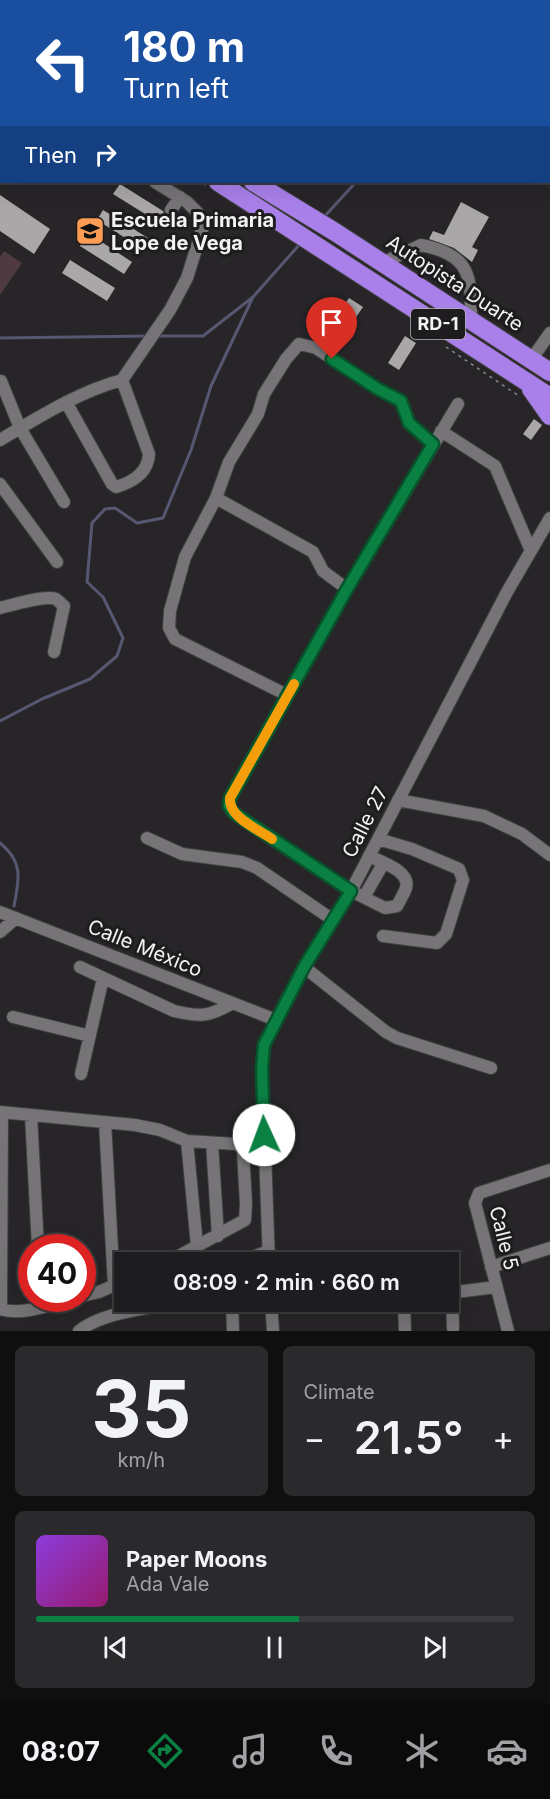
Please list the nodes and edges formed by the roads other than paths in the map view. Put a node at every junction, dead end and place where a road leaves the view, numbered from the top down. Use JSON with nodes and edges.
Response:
{"nodes":[{"id":1,"x":157,"y":183,"type":"edge"},
{"id":2,"x":220,"y":183,"type":"edge"},
{"id":3,"x":256,"y":183,"type":"edge"},
{"id":4,"x":180,"y":197,"type":"junction"},
{"id":5,"x":171,"y":210,"type":"dead end"},
{"id":6,"x":382,"y":263,"type":"junction"},
{"id":7,"x":471,"y":321,"type":"junction"},
{"id":8,"x":550,"y":333,"type":"edge"},
{"id":9,"x":531,"y":360,"type":"junction"},
{"id":10,"x":550,"y":372,"type":"edge"},
{"id":11,"x":122,"y":380,"type":"junction"},
{"id":12,"x":2,"y":381,"type":"dead end"},
{"id":13,"x":526,"y":391,"type":"junction"},
{"id":14,"x":550,"y":397,"type":"edge"},
{"id":15,"x":66,"y":402,"type":"junction"},
{"id":16,"x":458,"y":404,"type":"dead end"},
{"id":17,"x":550,"y":416,"type":"edge"},
{"id":18,"x":20,"y":428,"type":"junction"},
{"id":19,"x":441,"y":430,"type":"junction"},
{"id":20,"x":0,"y":440,"type":"edge"},
{"id":21,"x":433,"y":444,"type":"junction"},
{"id":22,"x":0,"y":484,"type":"edge"},
{"id":23,"x":216,"y":498,"type":"junction"},
{"id":24,"x":64,"y":502,"type":"dead end"},
{"id":25,"x":550,"y":518,"type":"edge"},
{"id":26,"x":531,"y":551,"type":"junction"},
{"id":27,"x":57,"y":562,"type":"dead end"},
{"id":28,"x":347,"y":589,"type":"junction"},
{"id":29,"x":0,"y":608,"type":"edge"},
{"id":30,"x":54,"y":652,"type":"dead end"},
{"id":31,"x":287,"y":695,"type":"junction"},
{"id":32,"x":398,"y":800,"type":"junction"},
{"id":33,"x":147,"y":838,"type":"dead end"},
{"id":34,"x":378,"y":839,"type":"junction"},
{"id":35,"x":550,"y":855,"type":"edge"},
{"id":36,"x":369,"y":856,"type":"junction"},
{"id":37,"x":383,"y":864,"type":"junction"},
{"id":38,"x":351,"y":891,"type":"junction"},
{"id":39,"x":364,"y":897,"type":"junction"},
{"id":40,"x":7,"y":916,"type":"edge"},
{"id":41,"x":333,"y":920,"type":"junction"},
{"id":42,"x":0,"y":932,"type":"edge"},
{"id":43,"x":383,"y":936,"type":"dead end"},
{"id":44,"x":80,"y":966,"type":"dead end"},
{"id":45,"x":304,"y":967,"type":"junction"},
{"id":46,"x":103,"y":978,"type":"junction"},
{"id":47,"x":231,"y":1004,"type":"junction"},
{"id":48,"x":13,"y":1017,"type":"dead end"},
{"id":49,"x":276,"y":1020,"type":"junction"},
{"id":50,"x":90,"y":1036,"type":"junction"},
{"id":51,"x":492,"y":1068,"type":"dead end"},
{"id":52,"x":81,"y":1074,"type":"dead end"},
{"id":53,"x":1,"y":1113,"type":"edge"},
{"id":54,"x":31,"y":1115,"type":"junction"},
{"id":55,"x":105,"y":1122,"type":"junction"},
{"id":56,"x":187,"y":1141,"type":"junction"},
{"id":57,"x":212,"y":1143,"type":"junction"},
{"id":58,"x":550,"y":1170,"type":"edge"},
{"id":59,"x":267,"y":1201,"type":"junction"},
{"id":60,"x":246,"y":1204,"type":"junction"},
{"id":61,"x":37,"y":1234,"type":"edge"},
{"id":62,"x":218,"y":1236,"type":"junction"},
{"id":63,"x":197,"y":1246,"type":"junction"},
{"id":64,"x":550,"y":1248,"type":"edge"},
{"id":65,"x":116,"y":1252,"type":"edge"},
{"id":66,"x":186,"y":1252,"type":"edge"},
{"id":67,"x":269,"y":1252,"type":"edge"},
{"id":68,"x":491,"y":1267,"type":"junction"},
{"id":69,"x":114,"y":1285,"type":"edge"},
{"id":70,"x":496,"y":1287,"type":"junction"},
{"id":71,"x":96,"y":1291,"type":"edge"},
{"id":72,"x":459,"y":1291,"type":"edge"},
{"id":73,"x":0,"y":1309,"type":"edge"},
{"id":74,"x":18,"y":1309,"type":"edge"},
{"id":75,"x":121,"y":1312,"type":"edge"},
{"id":76,"x":232,"y":1312,"type":"edge"},
{"id":77,"x":272,"y":1312,"type":"edge"},
{"id":78,"x":404,"y":1312,"type":"edge"},
{"id":79,"x":452,"y":1312,"type":"edge"},
{"id":80,"x":453,"y":1328,"type":"dead end"},
{"id":81,"x":79,"y":1331,"type":"edge"},
{"id":82,"x":233,"y":1331,"type":"edge"},
{"id":83,"x":273,"y":1331,"type":"edge"},
{"id":84,"x":405,"y":1331,"type":"edge"},
{"id":85,"x":508,"y":1331,"type":"edge"}],
"edges":[{"from":1,"to":4,"type":"street"},
{"from":2,"to":13,"type":"highway","number":"RD-1"},
{"from":3,"to":6,"type":"highway","name":"Autopista Duarte","number":"RD-1"},
{"from":4,"to":5,"type":"street"},
{"from":4,"to":11,"type":"street"},
{"from":6,"to":7,"type":"highway","name":"Autopista Duarte","number":"RD-1"},
{"from":6,"to":7,"type":"street"},
{"from":7,"to":9,"type":"highway","name":"Autopista Duarte","number":"RD-1"},
{"from":8,"to":9,"type":"street"},
{"from":9,"to":10,"type":"highway","name":"Autopista Duarte","number":"RD-1"},
{"from":11,"to":15,"type":"street"},
{"from":11,"to":15,"type":"street"},
{"from":12,"to":18,"type":"street"},
{"from":13,"to":14,"type":"highway","number":"RD-1"},
{"from":13,"to":17,"type":"highway"},
{"from":15,"to":18,"type":"street"},
{"from":16,"to":19,"type":"street"},
{"from":18,"to":20,"type":"street"},
{"from":18,"to":24,"type":"street"},
{"from":19,"to":21,"type":"street"},
{"from":19,"to":26,"type":"street"},
{"from":21,"to":23,"type":"street"},
{"from":21,"to":28,"type":"street"},
{"from":22,"to":27,"type":"street"},
{"from":23,"to":28,"type":"street"},
{"from":23,"to":31,"type":"street"},
{"from":25,"to":26,"type":"street","name":"Calle 27"},
{"from":26,"to":32,"type":"street","name":"Calle 27"},
{"from":28,"to":31,"type":"street"},
{"from":29,"to":30,"type":"street"},
{"from":31,"to":38,"type":"street"},
{"from":32,"to":34,"type":"street","name":"Calle 27"},
{"from":32,"to":35,"type":"street"},
{"from":33,"to":41,"type":"street"},
{"from":34,"to":36,"type":"street","name":"Calle 27"},
{"from":34,"to":43,"type":"street"},
{"from":36,"to":37,"type":"street"},
{"from":36,"to":38,"type":"street","name":"Calle 27"},
{"from":37,"to":39,"type":"street"},
{"from":37,"to":39,"type":"street"},
{"from":38,"to":39,"type":"street"},
{"from":38,"to":41,"type":"street","name":"Calle 27"},
{"from":40,"to":42,"type":"street"},
{"from":40,"to":47,"type":"street","name":"Calle México"},
{"from":41,"to":45,"type":"street","name":"Calle 27"},
{"from":44,"to":46,"type":"street"},
{"from":45,"to":49,"type":"street","name":"Calle 27"},
{"from":45,"to":51,"type":"street"},
{"from":46,"to":47,"type":"street"},
{"from":46,"to":50,"type":"street"},
{"from":47,"to":49,"type":"street","name":"Calle México"},
{"from":48,"to":50,"type":"street"},
{"from":49,"to":59,"type":"street","name":"Calle 27"},
{"from":50,"to":52,"type":"street"},
{"from":53,"to":54,"type":"street"},
{"from":53,"to":73,"type":"street"},
{"from":54,"to":55,"type":"street"},
{"from":54,"to":61,"type":"street"},
{"from":55,"to":56,"type":"street"},
{"from":55,"to":65,"type":"street"},
{"from":56,"to":57,"type":"street"},
{"from":56,"to":63,"type":"street"},
{"from":57,"to":60,"type":"street"},
{"from":57,"to":62,"type":"street"},
{"from":58,"to":68,"type":"street","name":"Calle 5"},
{"from":59,"to":60,"type":"street"},
{"from":59,"to":67,"type":"street","name":"Calle 27"},
{"from":60,"to":62,"type":"street"},
{"from":62,"to":63,"type":"street"},
{"from":63,"to":66,"type":"street"},
{"from":64,"to":68,"type":"street"},
{"from":68,"to":70,"type":"street","name":"Calle 5"},
{"from":69,"to":71,"type":"street"},
{"from":70,"to":72,"type":"street"},
{"from":70,"to":85,"type":"street","name":"Calle 5"},
{"from":73,"to":74,"type":"street"},
{"from":75,"to":81,"type":"street"},
{"from":76,"to":82,"type":"street"},
{"from":77,"to":83,"type":"street"},
{"from":78,"to":84,"type":"street"},
{"from":79,"to":80,"type":"street"}]}
